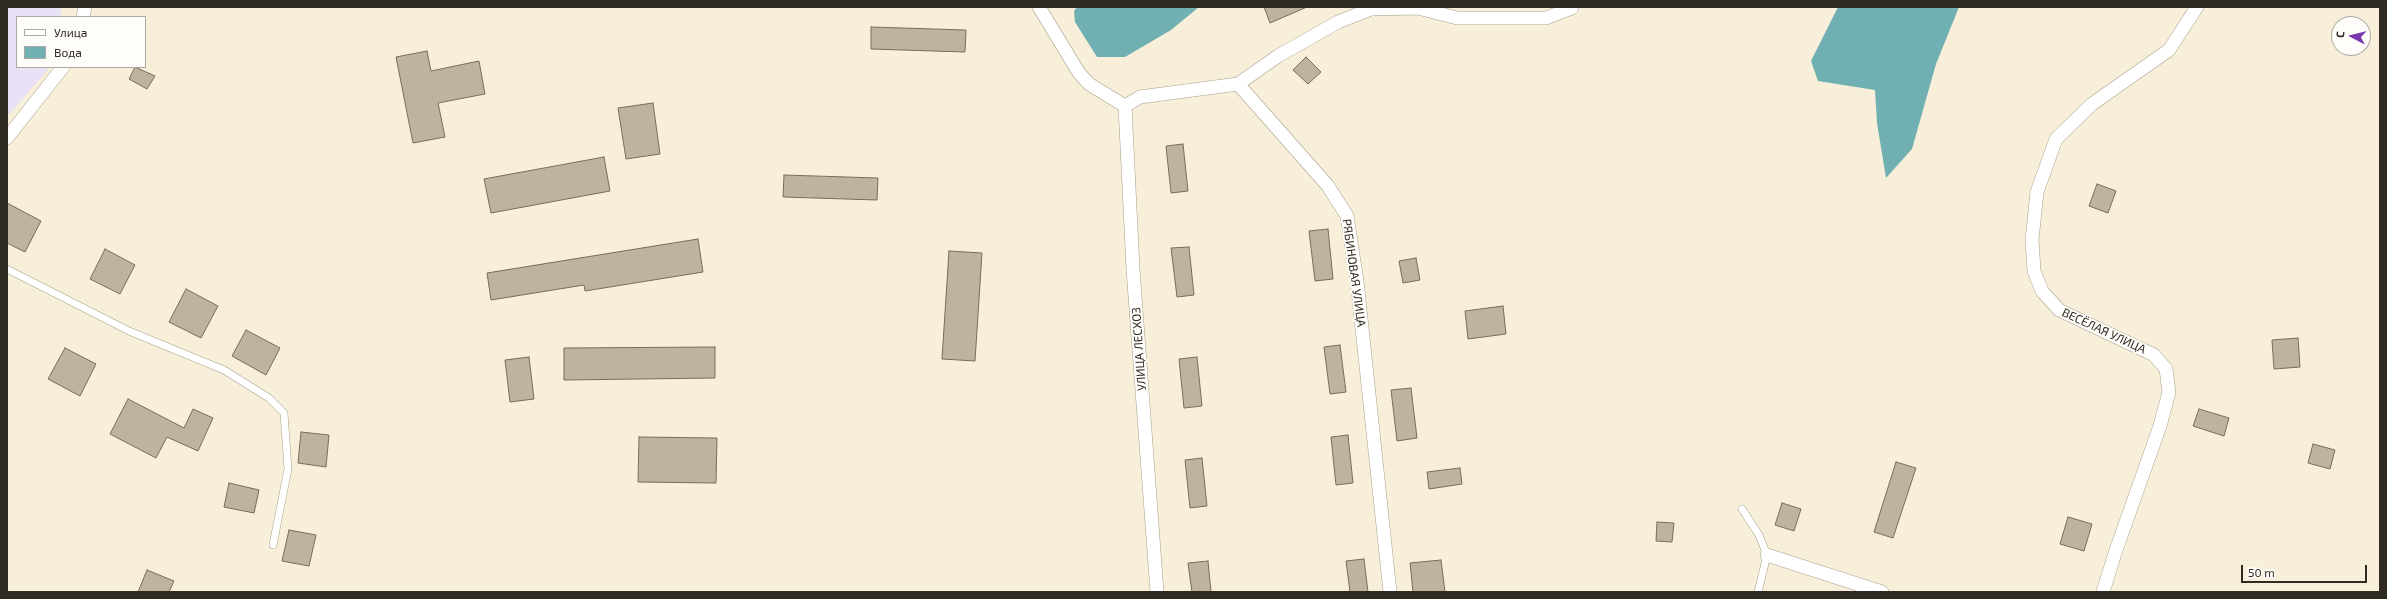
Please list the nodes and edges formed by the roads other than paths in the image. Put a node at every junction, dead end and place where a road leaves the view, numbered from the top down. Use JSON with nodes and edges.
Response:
{"nodes":[{"id":1,"x":1039,"y":7,"type":"edge"},
{"id":2,"x":2198,"y":7,"type":"edge"},
{"id":3,"x":1572,"y":8,"type":"dead end"},
{"id":4,"x":63,"y":68,"type":"edge"},
{"id":5,"x":1238,"y":84,"type":"junction"},
{"id":6,"x":1125,"y":106,"type":"junction"},
{"id":7,"x":7,"y":138,"type":"edge"},
{"id":8,"x":7,"y":269,"type":"edge"},
{"id":9,"x":1742,"y":509,"type":"dead end"},
{"id":10,"x":273,"y":545,"type":"dead end"},
{"id":11,"x":1766,"y":555,"type":"junction"},
{"id":12,"x":1156,"y":592,"type":"edge"},
{"id":13,"x":1390,"y":592,"type":"edge"},
{"id":14,"x":1758,"y":592,"type":"edge"},
{"id":15,"x":1882,"y":592,"type":"edge"},
{"id":16,"x":2103,"y":592,"type":"edge"}],
"edges":[{"from":1,"to":6,"type":"street"},
{"from":2,"to":16,"type":"street","name":"ВЕСЁЛАЯ УЛИЦА"},
{"from":3,"to":5,"type":"street"},
{"from":4,"to":7,"type":"street"},
{"from":5,"to":6,"type":"street"},
{"from":5,"to":13,"type":"street","name":"РЯБИНОВАЯ УЛИЦА"},
{"from":6,"to":12,"type":"street","name":"УЛИЦА ЛЕСХОЗ"},
{"from":8,"to":10,"type":"lane"},
{"from":9,"to":11,"type":"lane"},
{"from":11,"to":14,"type":"lane"},
{"from":11,"to":15,"type":"street"}]}
